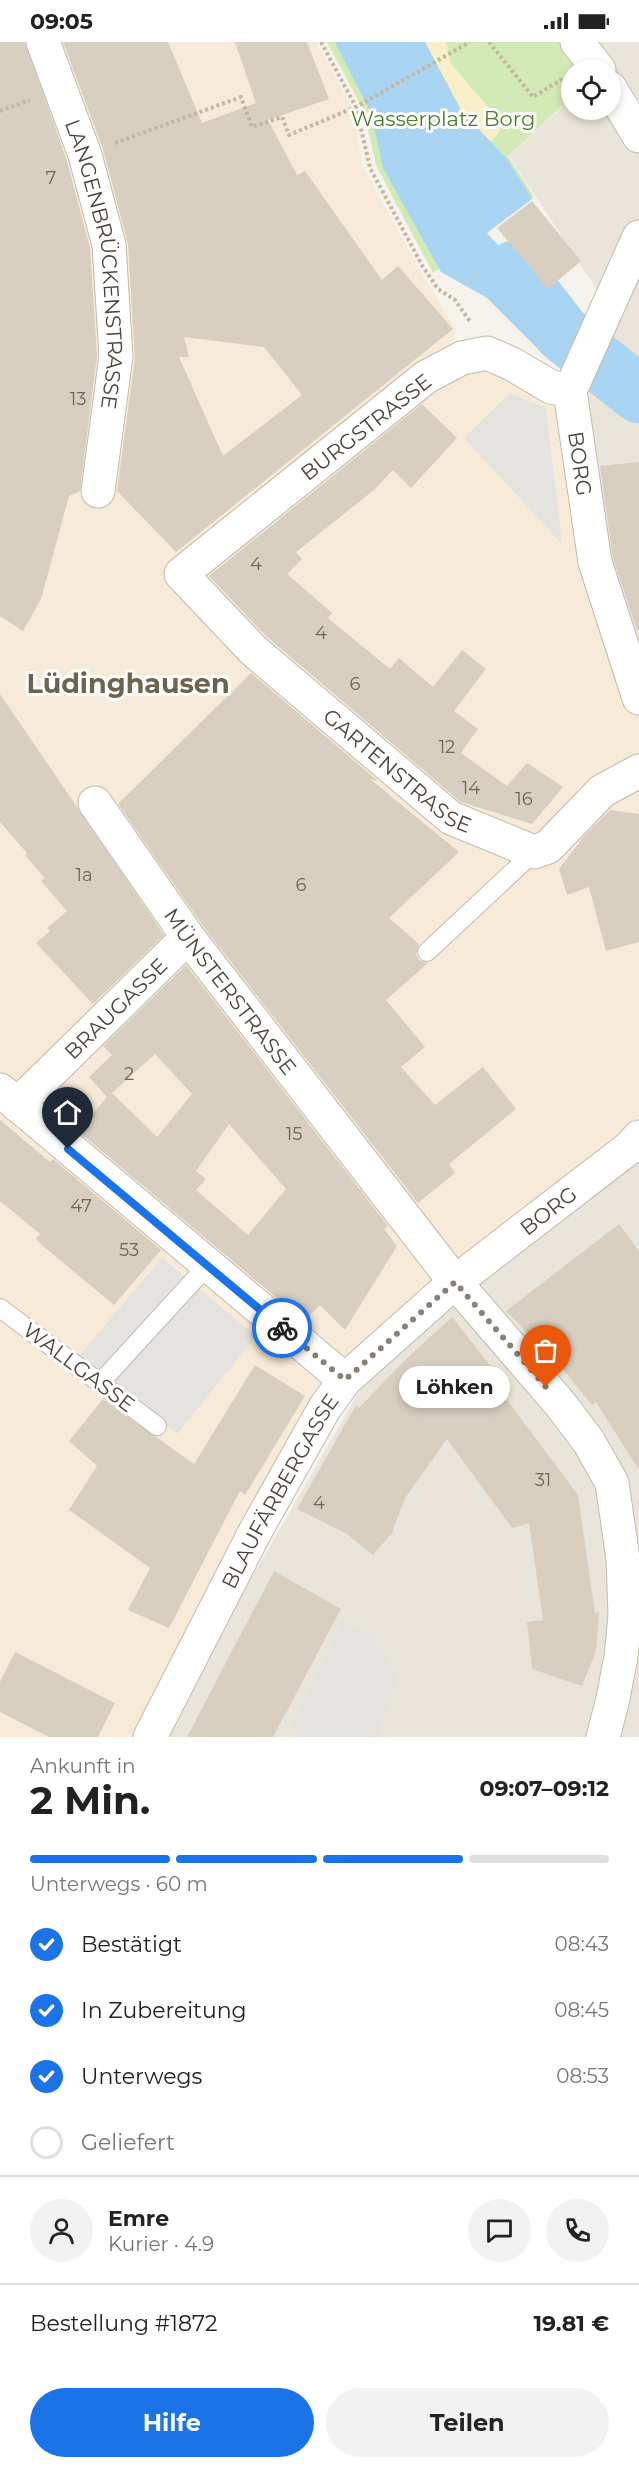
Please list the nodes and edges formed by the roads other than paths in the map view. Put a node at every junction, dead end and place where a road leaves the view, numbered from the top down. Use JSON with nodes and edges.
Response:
{"nodes":[{"id":1,"x":43,"y":42,"type":"edge"},
{"id":2,"x":577,"y":42,"type":"edge"},
{"id":3,"x":591,"y":60,"type":"edge"},
{"id":4,"x":621,"y":106,"type":"edge"},
{"id":5,"x":639,"y":136,"type":"edge"},
{"id":6,"x":639,"y":237,"type":"edge"},
{"id":7,"x":572,"y":386,"type":"junction"},
{"id":8,"x":98,"y":491,"type":"dead end"},
{"id":9,"x":181,"y":574,"type":"joint"},
{"id":10,"x":639,"y":698,"type":"edge"},
{"id":11,"x":639,"y":771,"type":"edge"},
{"id":12,"x":95,"y":803,"type":"dead end"},
{"id":13,"x":534,"y":852,"type":"junction"},
{"id":14,"x":188,"y":937,"type":"junction"},
{"id":15,"x":427,"y":952,"type":"dead end"},
{"id":16,"x":8,"y":1098,"type":"edge"},
{"id":17,"x":639,"y":1137,"type":"edge"},
{"id":18,"x":207,"y":1266,"type":"junction"},
{"id":19,"x":455,"y":1282,"type":"junction"},
{"id":20,"x":0,"y":1308,"type":"edge"},
{"id":21,"x":345,"y":1380,"type":"junction"},
{"id":22,"x":100,"y":1383,"type":"junction"},
{"id":23,"x":157,"y":1426,"type":"dead end"},
{"id":24,"x":150,"y":1737,"type":"edge"},
{"id":25,"x":603,"y":1737,"type":"edge"}],
"edges":[{"from":1,"to":8,"type":"street","name":"LANGENBRÜCKENSTRASSE"},
{"from":2,"to":3,"type":"street"},
{"from":4,"to":5,"type":"street"},
{"from":6,"to":7,"type":"street"},
{"from":7,"to":9,"type":"street","name":"BURGSTRASSE"},
{"from":7,"to":10,"type":"street","name":"BORG"},
{"from":9,"to":13,"type":"street","name":"GARTENSTRASSE"},
{"from":11,"to":13,"type":"street"},
{"from":12,"to":14,"type":"street","name":"MÜNSTERSTRASSE"},
{"from":13,"to":15,"type":"lane"},
{"from":14,"to":16,"type":"street","name":"BRAUGASSE"},
{"from":14,"to":19,"type":"street","name":"MÜNSTERSTRASSE"},
{"from":16,"to":18,"type":"street"},
{"from":17,"to":19,"type":"street","name":"BORG"},
{"from":18,"to":21,"type":"street"},
{"from":18,"to":22,"type":"lane"},
{"from":19,"to":21,"type":"street","name":"BLAUFÄRBERGASSE"},
{"from":19,"to":25,"type":"street","name":"MÜNSTERSTRASSE"},
{"from":20,"to":22,"type":"lane","name":"WALLGASSE"},
{"from":21,"to":24,"type":"street","name":"BLAUFÄRBERGASSE"},
{"from":22,"to":23,"type":"lane","name":"WALLGASSE"}]}
